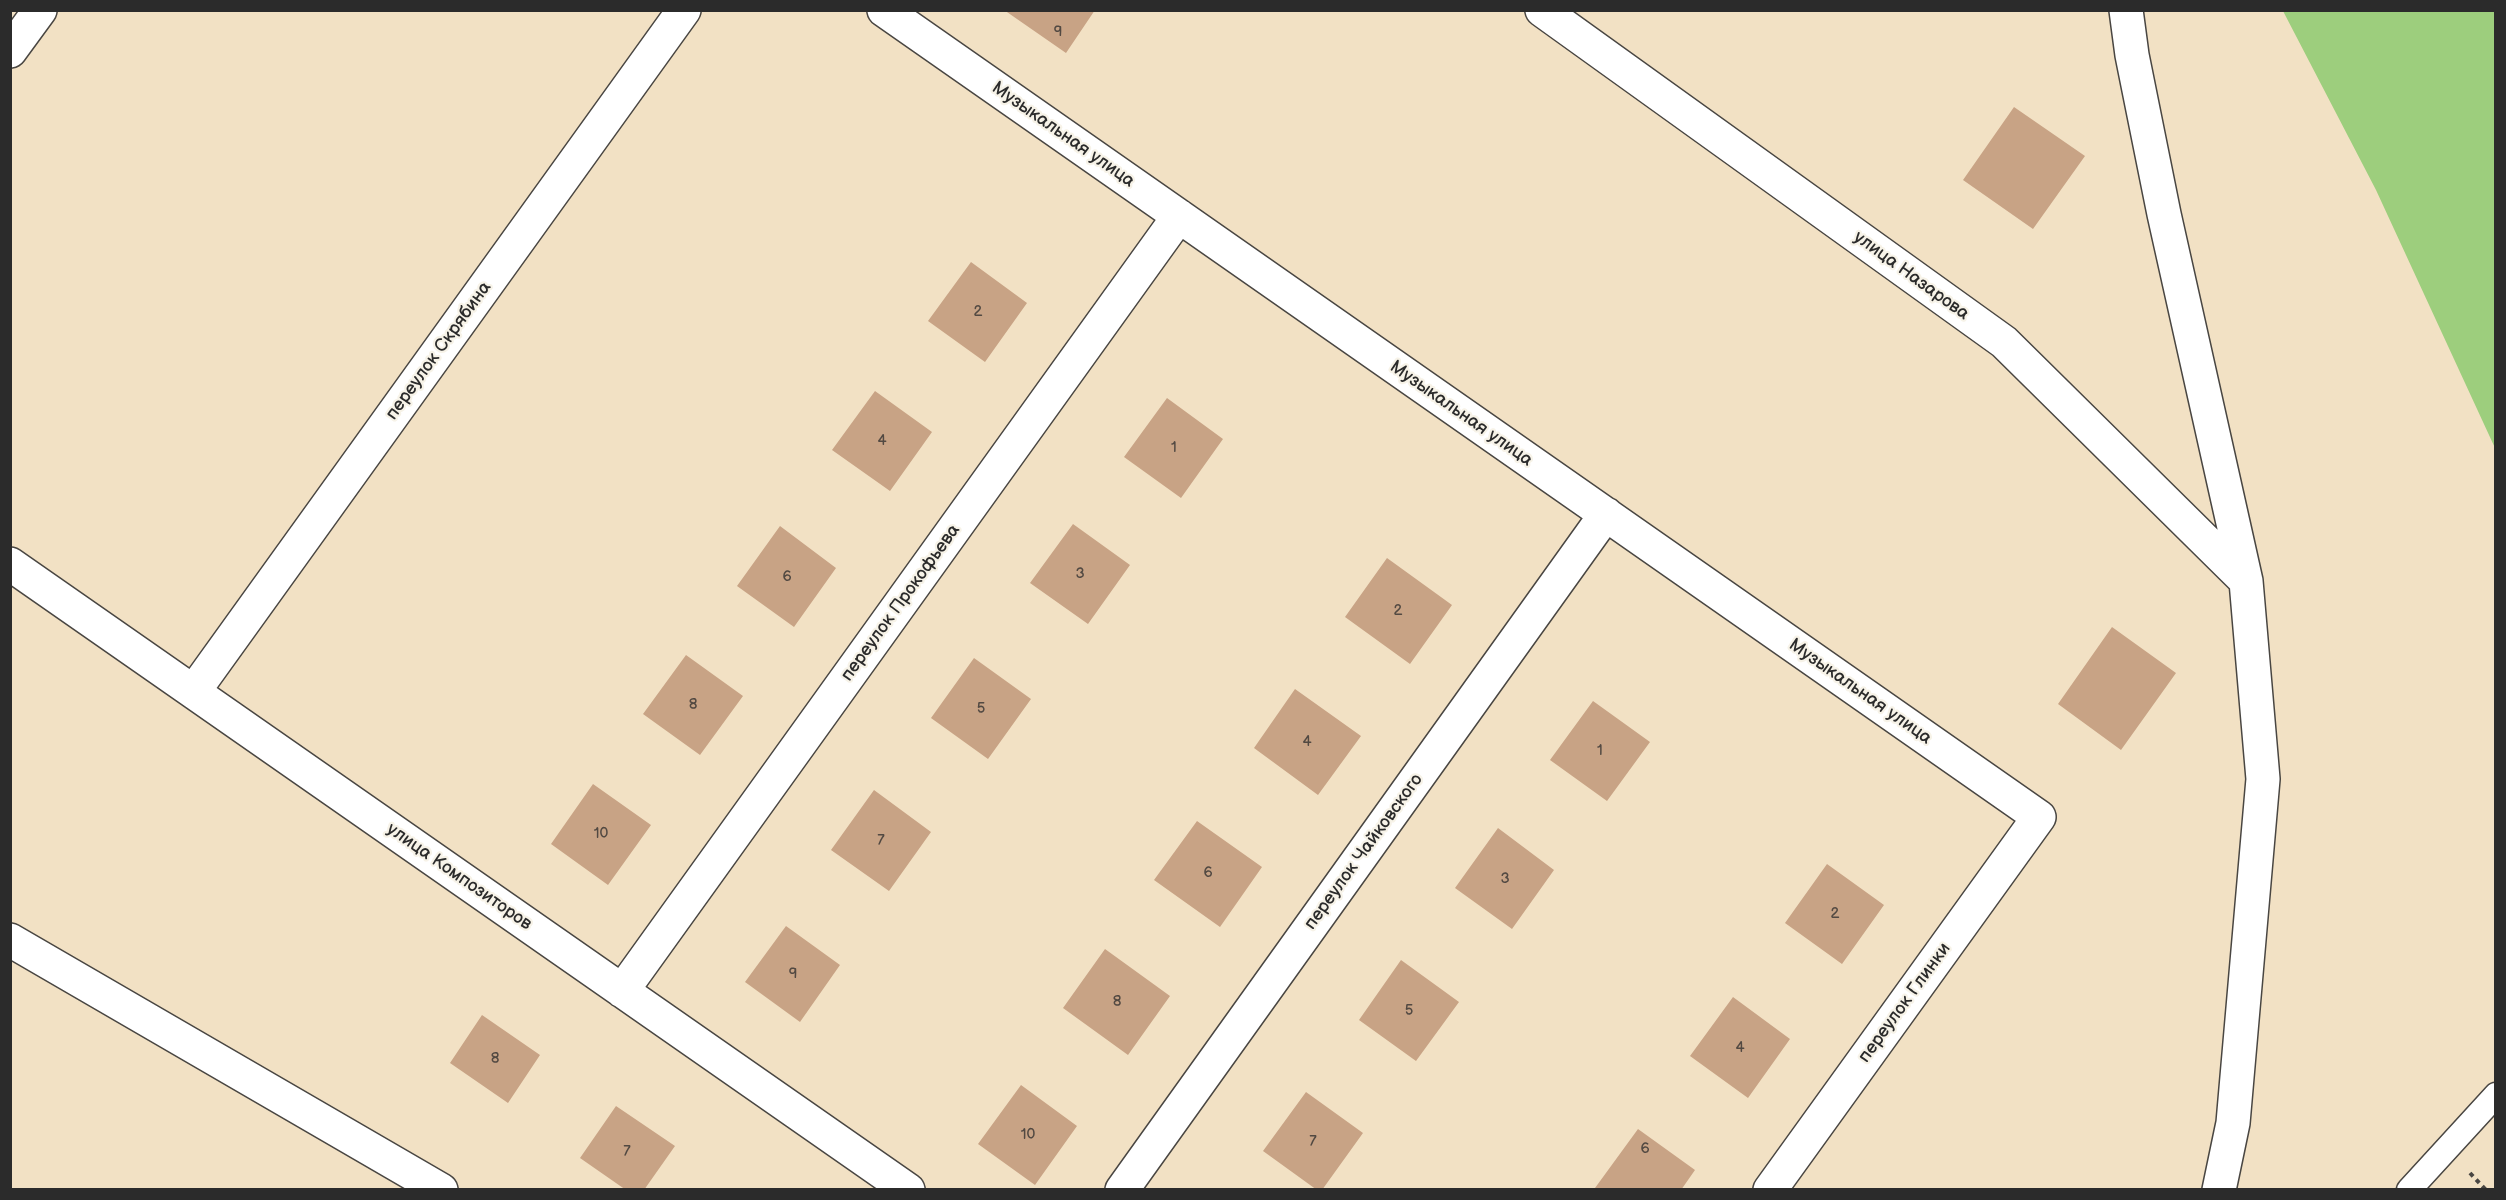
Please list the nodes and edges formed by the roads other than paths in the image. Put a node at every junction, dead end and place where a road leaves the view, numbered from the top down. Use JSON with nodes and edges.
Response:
{"nodes":[{"id":1,"x":40,"y":10,"type":"edge"},
{"id":2,"x":684,"y":10,"type":"edge"},
{"id":3,"x":884,"y":10,"type":"edge"},
{"id":4,"x":1542,"y":10,"type":"edge"},
{"id":5,"x":2126,"y":10,"type":"edge"},
{"id":6,"x":10,"y":51,"type":"edge"},
{"id":7,"x":1179,"y":216,"type":"junction"},
{"id":8,"x":1606,"y":514,"type":"junction"},
{"id":9,"x":10,"y":564,"type":"edge"},
{"id":10,"x":2246,"y":581,"type":"junction"},
{"id":11,"x":194,"y":691,"type":"junction"},
{"id":12,"x":2039,"y":817,"type":"joint"},
{"id":13,"x":10,"y":940,"type":"edge"},
{"id":14,"x":622,"y":991,"type":"junction"},
{"id":15,"x":2496,"y":1095,"type":"edge"},
{"id":16,"x":441,"y":1190,"type":"edge"},
{"id":17,"x":908,"y":1190,"type":"edge"},
{"id":18,"x":1122,"y":1190,"type":"edge"},
{"id":19,"x":1770,"y":1190,"type":"edge"},
{"id":20,"x":2218,"y":1190,"type":"edge"},
{"id":21,"x":2409,"y":1190,"type":"edge"}],
"edges":[{"from":1,"to":6,"type":"street"},
{"from":2,"to":11,"type":"street","name":"переулок Скрябина"},
{"from":3,"to":7,"type":"street","name":"Музыкальная улица"},
{"from":4,"to":10,"type":"street","name":"улица Назарова"},
{"from":5,"to":10,"type":"street"},
{"from":7,"to":8,"type":"street","name":"Музыкальная улица"},
{"from":7,"to":14,"type":"street","name":"переулок Прокофьева"},
{"from":8,"to":12,"type":"street","name":"Музыкальная улица"},
{"from":8,"to":18,"type":"street","name":"переулок Чайковского"},
{"from":9,"to":11,"type":"street","name":"улица Композиторов"},
{"from":10,"to":20,"type":"street"},
{"from":11,"to":14,"type":"street","name":"улица Композиторов"},
{"from":12,"to":19,"type":"street","name":"переулок Глинки"},
{"from":13,"to":16,"type":"street"},
{"from":14,"to":17,"type":"street","name":"улица Композиторов"},
{"from":15,"to":21,"type":"lane"}]}
